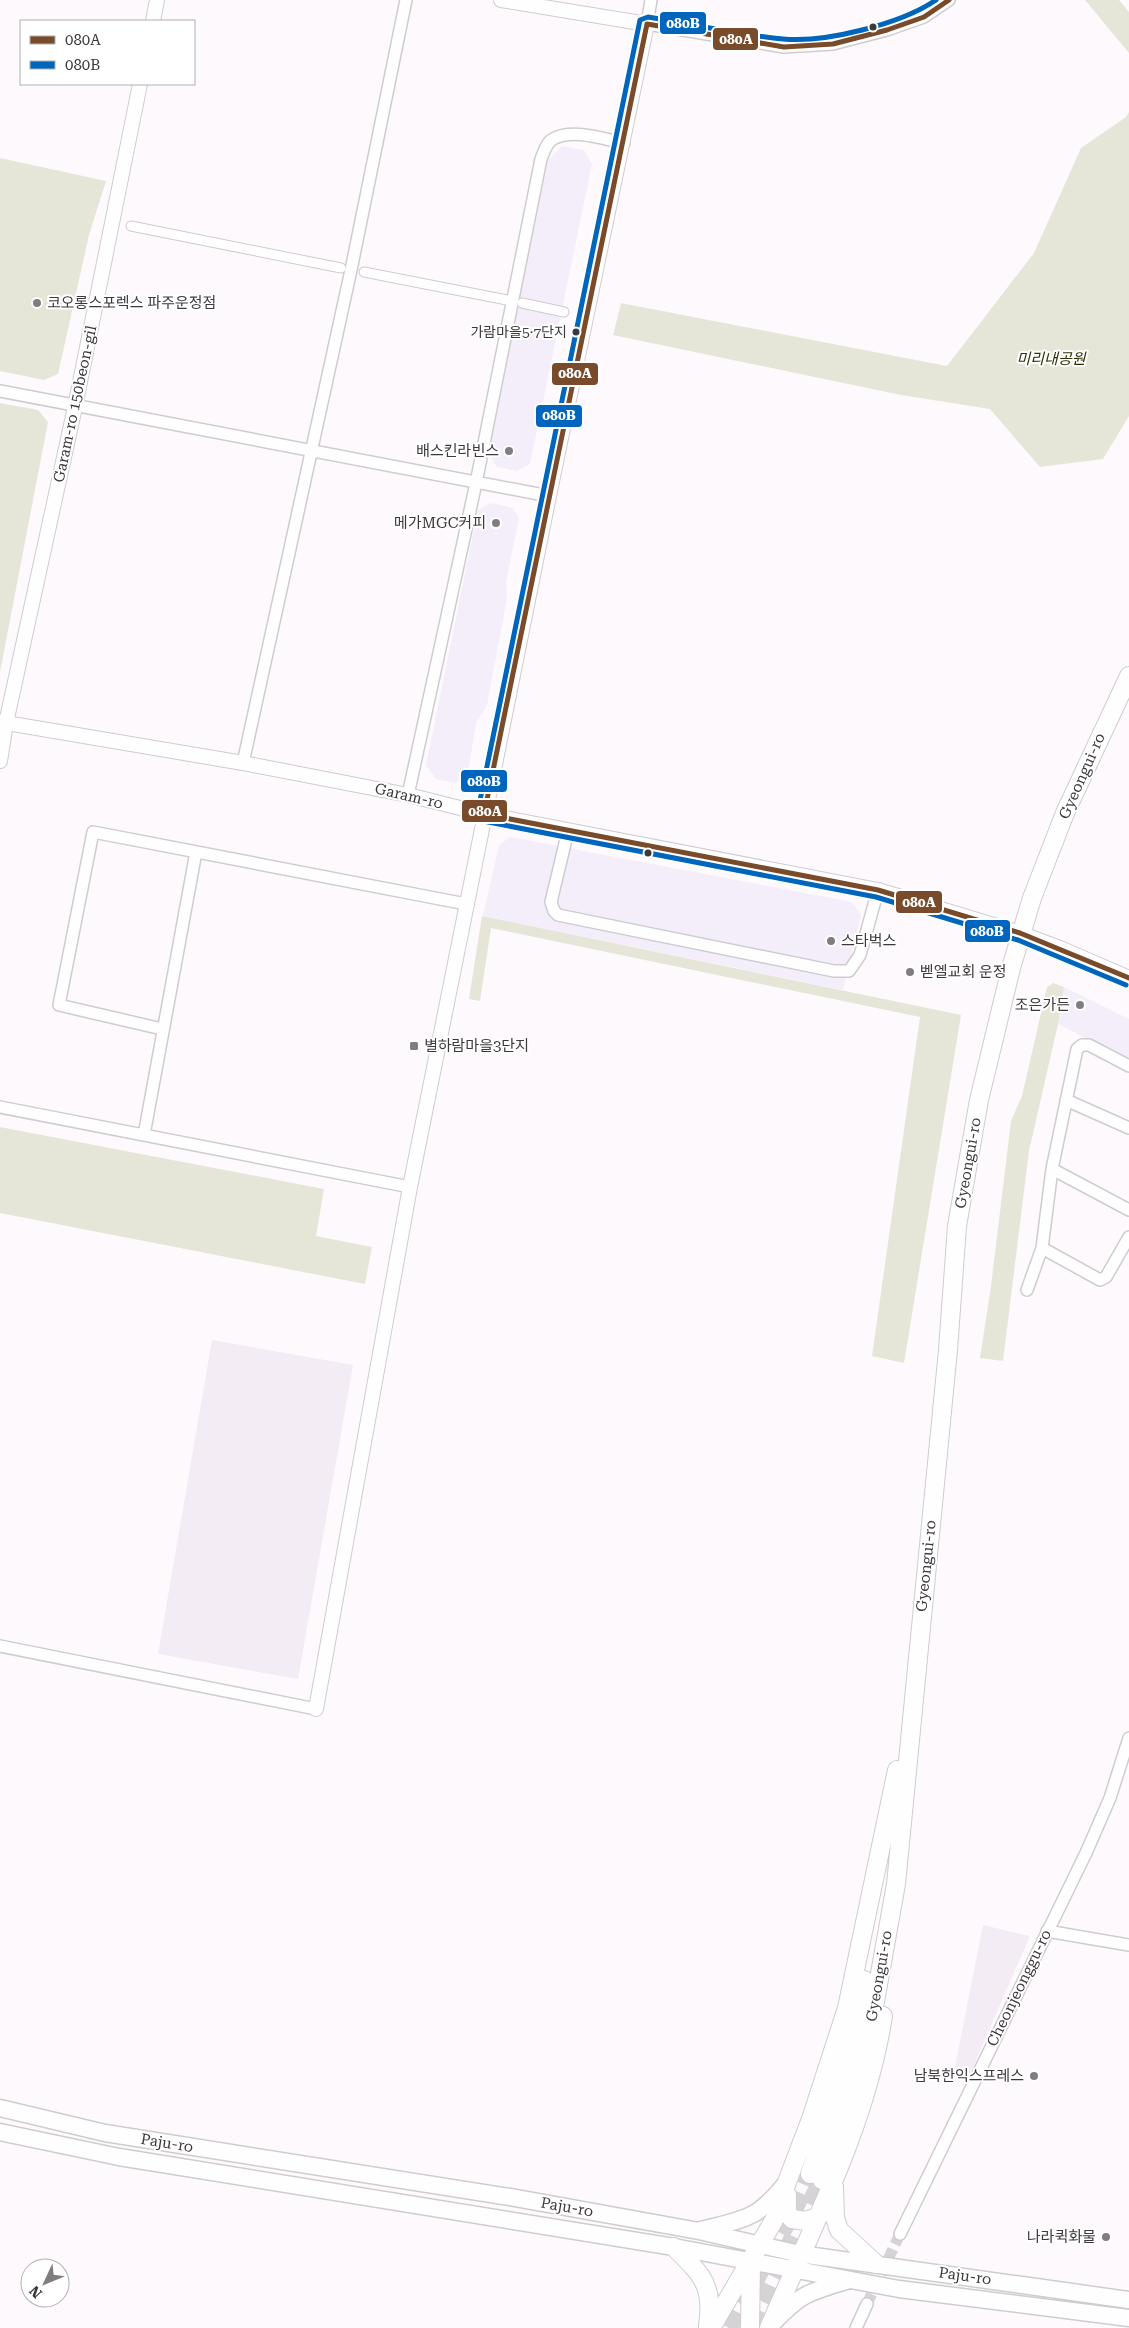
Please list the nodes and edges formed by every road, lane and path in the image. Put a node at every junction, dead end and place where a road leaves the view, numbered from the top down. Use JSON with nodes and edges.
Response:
{"nodes":[{"id":1,"x":157,"y":0,"type":"edge"},
{"id":2,"x":406,"y":0,"type":"edge"},
{"id":3,"x":501,"y":0,"type":"edge"},
{"id":4,"x":651,"y":0,"type":"edge"},
{"id":5,"x":949,"y":0,"type":"edge"},
{"id":6,"x":153,"y":20,"type":"edge"},
{"id":7,"x":647,"y":24,"type":"junction"},
{"id":8,"x":140,"y":85,"type":"edge"},
{"id":9,"x":624,"y":143,"type":"junction"},
{"id":10,"x":131,"y":226,"type":"dead end"},
{"id":11,"x":341,"y":268,"type":"dead end"},
{"id":12,"x":364,"y":272,"type":"dead end"},
{"id":13,"x":507,"y":300,"type":"dead end"},
{"id":14,"x":522,"y":303,"type":"dead end"},
{"id":15,"x":564,"y":312,"type":"dead end"},
{"id":16,"x":0,"y":391,"type":"edge"},
{"id":17,"x":75,"y":407,"type":"junction"},
{"id":18,"x":312,"y":452,"type":"junction"},
{"id":19,"x":476,"y":483,"type":"junction"},
{"id":20,"x":548,"y":496,"type":"junction"},
{"id":21,"x":1129,"y":676,"type":"edge"},
{"id":22,"x":3,"y":723,"type":"edge"},
{"id":23,"x":0,"y":760,"type":"edge"},
{"id":24,"x":243,"y":763,"type":"junction"},
{"id":25,"x":408,"y":794,"type":"junction"},
{"id":26,"x":484,"y":814,"type":"junction"},
{"id":27,"x":568,"y":831,"type":"junction"},
{"id":28,"x":196,"y":852,"type":"junction"},
{"id":29,"x":878,"y":890,"type":"junction"},
{"id":30,"x":466,"y":904,"type":"junction"},
{"id":31,"x":1020,"y":933,"type":"junction"},
{"id":32,"x":1129,"y":978,"type":"edge"},
{"id":33,"x":162,"y":1029,"type":"junction"},
{"id":34,"x":1129,"y":1066,"type":"edge"},
{"id":35,"x":1066,"y":1100,"type":"junction"},
{"id":36,"x":0,"y":1107,"type":"edge"},
{"id":37,"x":1129,"y":1128,"type":"edge"},
{"id":38,"x":144,"y":1135,"type":"junction"},
{"id":39,"x":1052,"y":1169,"type":"junction"},
{"id":40,"x":410,"y":1187,"type":"junction"},
{"id":41,"x":1129,"y":1210,"type":"edge"},
{"id":42,"x":1129,"y":1237,"type":"edge"},
{"id":43,"x":1042,"y":1248,"type":"junction"},
{"id":44,"x":1027,"y":1290,"type":"dead end"},
{"id":45,"x":0,"y":1646,"type":"edge"},
{"id":46,"x":316,"y":1709,"type":"joint"},
{"id":47,"x":1129,"y":1738,"type":"edge"},
{"id":48,"x":902,"y":1772,"type":"junction"},
{"id":49,"x":1047,"y":1931,"type":"junction"},
{"id":50,"x":1129,"y":1945,"type":"edge"},
{"id":51,"x":2,"y":2109,"type":"edge"},
{"id":52,"x":3,"y":2133,"type":"edge"},
{"id":53,"x":822,"y":2179,"type":"junction"},
{"id":54,"x":788,"y":2180,"type":"junction"},
{"id":55,"x":817,"y":2217,"type":"junction"},
{"id":56,"x":699,"y":2231,"type":"junction"},
{"id":57,"x":900,"y":2234,"type":"tunnel mouth"},
{"id":58,"x":674,"y":2247,"type":"junction"},
{"id":59,"x":755,"y":2253,"type":"junction"},
{"id":60,"x":797,"y":2262,"type":"junction"},
{"id":61,"x":876,"y":2264,"type":"junction"},
{"id":62,"x":849,"y":2280,"type":"junction"},
{"id":63,"x":1129,"y":2300,"type":"edge"},
{"id":64,"x":867,"y":2304,"type":"tunnel mouth"},
{"id":65,"x":1129,"y":2318,"type":"edge"},
{"id":66,"x":709,"y":2328,"type":"edge"},
{"id":67,"x":750,"y":2328,"type":"edge"},
{"id":68,"x":769,"y":2328,"type":"edge"},
{"id":69,"x":856,"y":2328,"type":"edge"}],
"edges":[{"from":1,"to":6,"type":"street"},
{"from":2,"to":18,"type":"street"},
{"from":3,"to":7,"type":"street"},
{"from":4,"to":7,"type":"street"},
{"from":5,"to":7,"type":"street"},
{"from":7,"to":9,"type":"street"},
{"from":8,"to":17,"type":"street","name":"Garam-ro 150beon-gil"},
{"from":9,"to":19,"type":"street"},
{"from":9,"to":20,"type":"street"},
{"from":10,"to":11,"type":"street"},
{"from":12,"to":13,"type":"street"},
{"from":14,"to":15,"type":"street"},
{"from":16,"to":17,"type":"street"},
{"from":17,"to":18,"type":"street"},
{"from":17,"to":22,"type":"street","name":"Garam-ro 150beon-gil"},
{"from":18,"to":19,"type":"street"},
{"from":18,"to":24,"type":"street"},
{"from":19,"to":20,"type":"street"},
{"from":19,"to":25,"type":"street"},
{"from":20,"to":26,"type":"street"},
{"from":21,"to":31,"type":"main road","name":"Gyeongui-ro"},
{"from":22,"to":23,"type":"street","name":"Garam-ro 150beon-gil"},
{"from":22,"to":24,"type":"street","name":"Garam-ro"},
{"from":24,"to":25,"type":"street","name":"Garam-ro"},
{"from":25,"to":26,"type":"street","name":"Garam-ro"},
{"from":26,"to":27,"type":"street","name":"Garam-ro"},
{"from":26,"to":30,"type":"street"},
{"from":27,"to":29,"type":"street","name":"Garam-ro"},
{"from":27,"to":29,"type":"street"},
{"from":28,"to":30,"type":"street"},
{"from":28,"to":33,"type":"street"},
{"from":28,"to":33,"type":"street"},
{"from":29,"to":31,"type":"street","name":"Garam-ro"},
{"from":30,"to":40,"type":"street"},
{"from":31,"to":32,"type":"street","name":"Garam-ro"},
{"from":31,"to":48,"type":"main road","name":"Gyeongui-ro"},
{"from":33,"to":38,"type":"street"},
{"from":34,"to":35,"type":"street"},
{"from":35,"to":37,"type":"street"},
{"from":35,"to":39,"type":"street"},
{"from":36,"to":38,"type":"street"},
{"from":38,"to":40,"type":"street"},
{"from":39,"to":41,"type":"street"},
{"from":39,"to":43,"type":"street"},
{"from":40,"to":46,"type":"street"},
{"from":42,"to":43,"type":"street"},
{"from":43,"to":44,"type":"street"},
{"from":45,"to":46,"type":"street"},
{"from":47,"to":49,"type":"street","name":"Cheonjeonggu-ro"},
{"from":48,"to":53,"type":"main road","name":"Gyeongui-ro"},
{"from":48,"to":53,"type":"main road"},
{"from":48,"to":54,"type":"main road"},
{"from":49,"to":50,"type":"street"},
{"from":49,"to":57,"type":"street","name":"Cheonjeonggu-ro"},
{"from":51,"to":56,"type":"main road","name":"Paju-ro"},
{"from":52,"to":58,"type":"main road","name":"Paju-ro"},
{"from":53,"to":55,"type":"main road"},
{"from":53,"to":61,"type":"main road"},
{"from":54,"to":55,"type":"main road"},
{"from":54,"to":56,"type":"main road"},
{"from":54,"to":59,"type":"main road"},
{"from":55,"to":60,"type":"main road"},
{"from":56,"to":59,"type":"main road","name":"Paju-ro"},
{"from":58,"to":59,"type":"main road","name":"Paju-ro"},
{"from":58,"to":66,"type":"main road"},
{"from":59,"to":60,"type":"main road","name":"Paju-ro"},
{"from":59,"to":66,"type":"main road"},
{"from":59,"to":67,"type":"main road"},
{"from":60,"to":61,"type":"main road","name":"Paju-ro"},
{"from":60,"to":62,"type":"main road","name":"Paju-ro"},
{"from":60,"to":68,"type":"main road"},
{"from":61,"to":63,"type":"main road","name":"Paju-ro"},
{"from":62,"to":65,"type":"main road","name":"Paju-ro"},
{"from":62,"to":68,"type":"main road"},
{"from":64,"to":69,"type":"street"}]}
